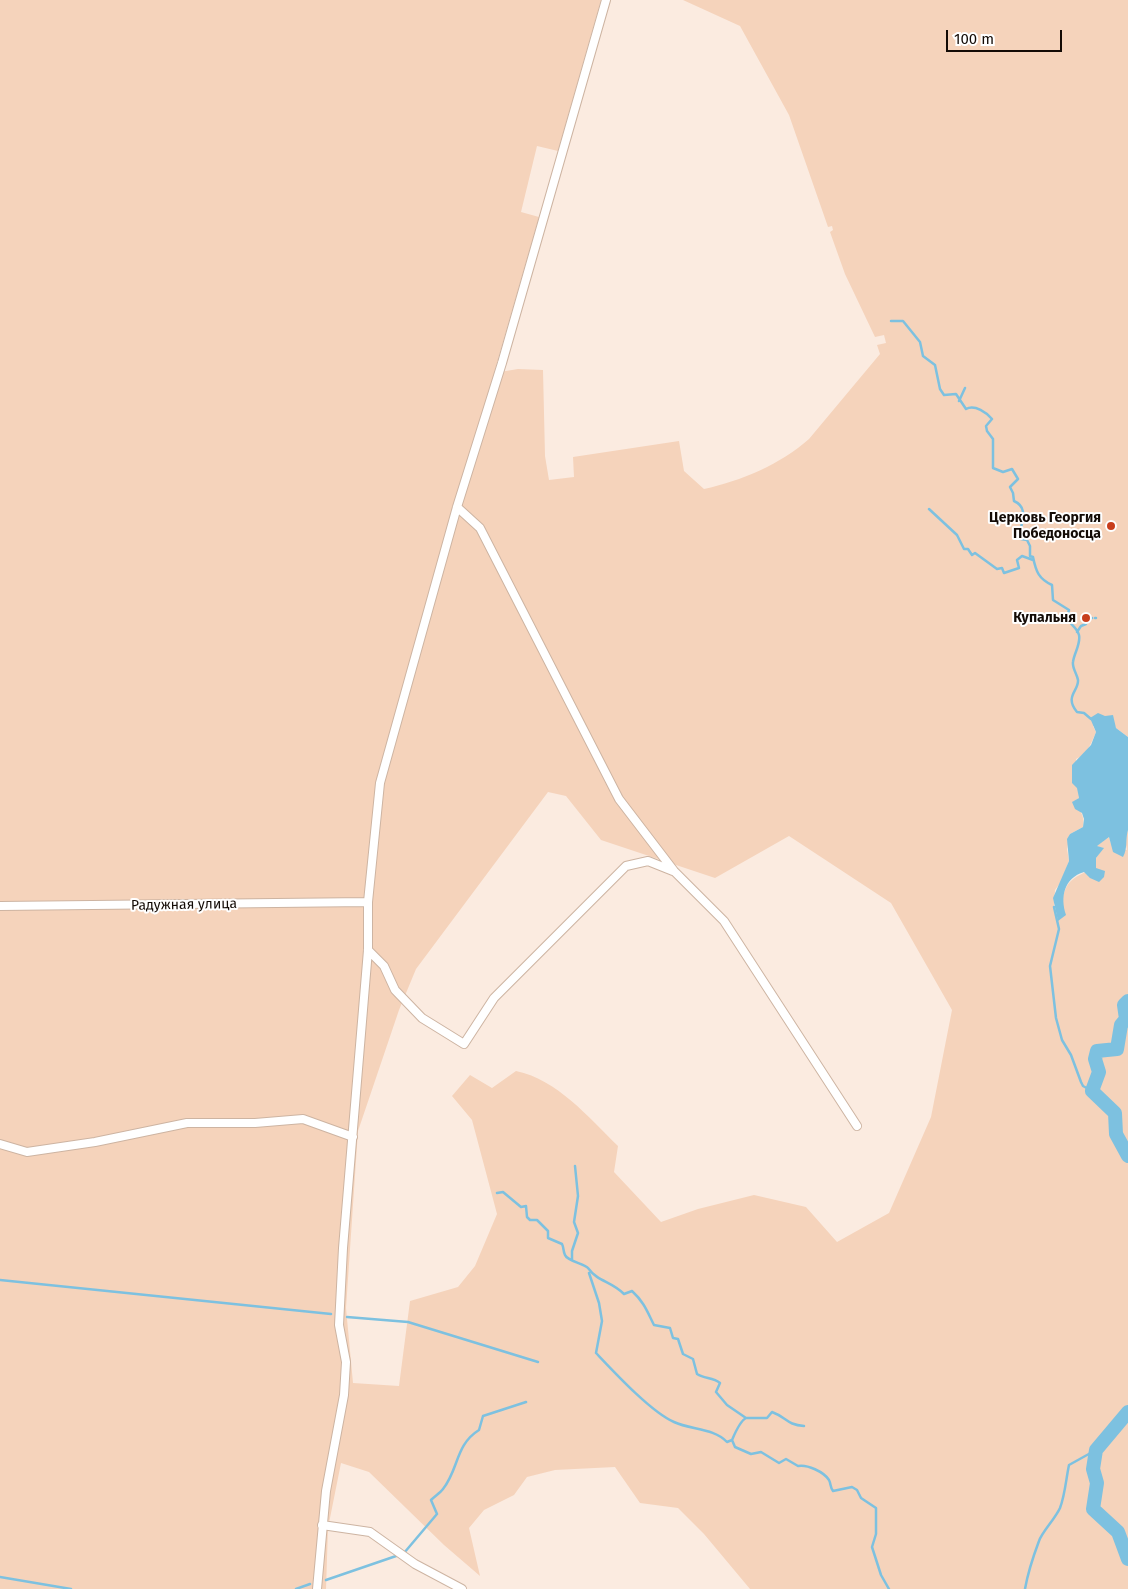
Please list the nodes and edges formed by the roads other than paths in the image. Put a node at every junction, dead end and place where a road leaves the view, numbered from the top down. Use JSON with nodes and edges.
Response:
{"nodes":[{"id":1,"x":606,"y":0,"type":"edge"},
{"id":2,"x":457,"y":507,"type":"junction"},
{"id":3,"x":674,"y":871,"type":"junction"},
{"id":4,"x":368,"y":902,"type":"junction"},
{"id":5,"x":0,"y":906,"type":"edge"},
{"id":6,"x":368,"y":950,"type":"junction"},
{"id":7,"x":857,"y":1126,"type":"dead end"},
{"id":8,"x":353,"y":1137,"type":"junction"},
{"id":9,"x":0,"y":1144,"type":"edge"},
{"id":10,"x":322,"y":1525,"type":"junction"},
{"id":11,"x":317,"y":1589,"type":"edge"},
{"id":12,"x":462,"y":1589,"type":"edge"}],
"edges":[{"from":1,"to":2,"type":"street"},
{"from":2,"to":3,"type":"street"},
{"from":2,"to":4,"type":"street"},
{"from":3,"to":6,"type":"street"},
{"from":3,"to":7,"type":"street"},
{"from":4,"to":5,"type":"street","name":"Радужная улица"},
{"from":4,"to":6,"type":"street"},
{"from":6,"to":8,"type":"street"},
{"from":8,"to":9,"type":"street"},
{"from":8,"to":10,"type":"street"},
{"from":10,"to":11,"type":"street"},
{"from":10,"to":12,"type":"street"}]}
